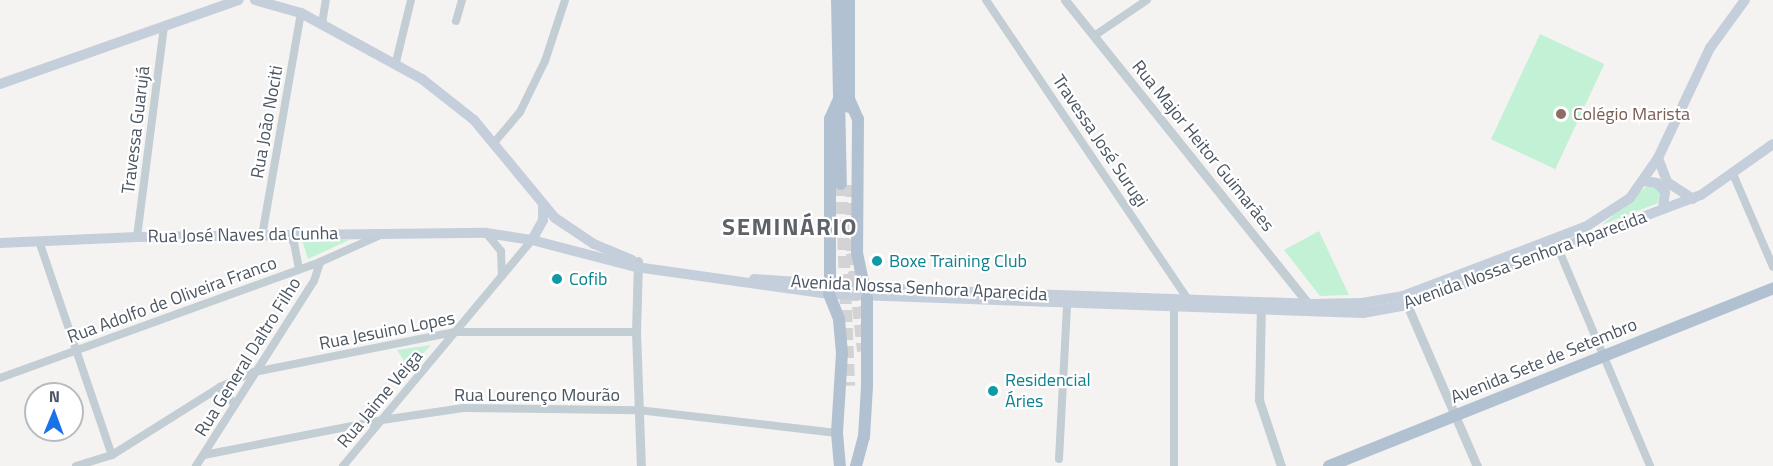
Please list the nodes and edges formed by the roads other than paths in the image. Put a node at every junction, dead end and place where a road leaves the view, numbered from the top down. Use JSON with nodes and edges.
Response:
{"nodes":[{"id":1,"x":239,"y":0,"type":"edge"},
{"id":2,"x":255,"y":0,"type":"edge"},
{"id":3,"x":326,"y":0,"type":"edge"},
{"id":4,"x":411,"y":0,"type":"edge"},
{"id":5,"x":462,"y":0,"type":"edge"},
{"id":6,"x":565,"y":0,"type":"edge"},
{"id":7,"x":837,"y":0,"type":"edge"},
{"id":8,"x":849,"y":0,"type":"edge"},
{"id":9,"x":986,"y":0,"type":"edge"},
{"id":10,"x":1065,"y":0,"type":"edge"},
{"id":11,"x":1147,"y":0,"type":"edge"},
{"id":12,"x":1745,"y":0,"type":"edge"},
{"id":13,"x":227,"y":1,"type":"edge"},
{"id":14,"x":301,"y":13,"type":"junction"},
{"id":15,"x":456,"y":21,"type":"dead end"},
{"id":16,"x":322,"y":24,"type":"junction"},
{"id":17,"x":164,"y":27,"type":"junction"},
{"id":18,"x":1094,"y":36,"type":"junction"},
{"id":19,"x":396,"y":62,"type":"junction"},
{"id":20,"x":0,"y":84,"type":"edge"},
{"id":21,"x":844,"y":99,"type":"junction"},
{"id":22,"x":493,"y":144,"type":"junction"},
{"id":23,"x":1773,"y":144,"type":"edge"},
{"id":24,"x":1658,"y":158,"type":"junction"},
{"id":25,"x":1733,"y":174,"type":"junction"},
{"id":26,"x":1644,"y":181,"type":"junction"},
{"id":27,"x":846,"y":185,"type":"tunnel mouth"},
{"id":28,"x":1693,"y":198,"type":"junction"},
{"id":29,"x":543,"y":207,"type":"junction"},
{"id":30,"x":1663,"y":209,"type":"junction"},
{"id":31,"x":386,"y":233,"type":"junction"},
{"id":32,"x":486,"y":233,"type":"junction"},
{"id":33,"x":288,"y":235,"type":"junction"},
{"id":34,"x":262,"y":236,"type":"junction"},
{"id":35,"x":137,"y":237,"type":"junction"},
{"id":36,"x":532,"y":240,"type":"junction"},
{"id":37,"x":39,"y":241,"type":"junction"},
{"id":38,"x":0,"y":243,"type":"edge"},
{"id":39,"x":1558,"y":248,"type":"junction"},
{"id":40,"x":320,"y":262,"type":"junction"},
{"id":41,"x":637,"y":264,"type":"junction"},
{"id":42,"x":1773,"y":267,"type":"edge"},
{"id":43,"x":299,"y":268,"type":"junction"},
{"id":44,"x":502,"y":276,"type":"junction"},
{"id":45,"x":1773,"y":288,"type":"edge"},
{"id":46,"x":830,"y":289,"type":"junction"},
{"id":47,"x":865,"y":292,"type":"junction"},
{"id":48,"x":1188,"y":299,"type":"junction"},
{"id":49,"x":1406,"y":300,"type":"junction"},
{"id":50,"x":1067,"y":304,"type":"junction"},
{"id":51,"x":1260,"y":306,"type":"junction"},
{"id":52,"x":1174,"y":308,"type":"junction"},
{"id":53,"x":1312,"y":309,"type":"junction"},
{"id":54,"x":455,"y":332,"type":"junction"},
{"id":55,"x":636,"y":332,"type":"junction"},
{"id":56,"x":76,"y":351,"type":"junction"},
{"id":57,"x":1604,"y":357,"type":"junction"},
{"id":58,"x":254,"y":372,"type":"junction"},
{"id":59,"x":0,"y":378,"type":"edge"},
{"id":60,"x":220,"y":387,"type":"junction"},
{"id":61,"x":235,"y":405,"type":"junction"},
{"id":62,"x":638,"y":410,"type":"junction"},
{"id":63,"x":1455,"y":416,"type":"junction"},
{"id":64,"x":382,"y":420,"type":"junction"},
{"id":65,"x":837,"y":433,"type":"junction"},
{"id":66,"x":112,"y":455,"type":"junction"},
{"id":67,"x":204,"y":455,"type":"junction"},
{"id":68,"x":1059,"y":459,"type":"dead end"},
{"id":69,"x":76,"y":466,"type":"edge"},
{"id":70,"x":196,"y":466,"type":"edge"},
{"id":71,"x":343,"y":466,"type":"edge"},
{"id":72,"x":641,"y":466,"type":"edge"},
{"id":73,"x":841,"y":466,"type":"edge"},
{"id":74,"x":855,"y":466,"type":"edge"},
{"id":75,"x":1174,"y":466,"type":"edge"},
{"id":76,"x":1281,"y":466,"type":"edge"},
{"id":77,"x":1329,"y":466,"type":"edge"},
{"id":78,"x":1477,"y":466,"type":"edge"},
{"id":79,"x":1650,"y":466,"type":"edge"}],
"edges":[{"from":1,"to":13,"type":"main road"},
{"from":2,"to":14,"type":"main road","name":"Avenida Nossa Senhora Aparecida"},
{"from":3,"to":16,"type":"street"},
{"from":4,"to":19,"type":"street"},
{"from":5,"to":15,"type":"street"},
{"from":6,"to":22,"type":"street"},
{"from":7,"to":21,"type":"main road"},
{"from":8,"to":21,"type":"main road"},
{"from":9,"to":48,"type":"street","name":"Travessa José Surugi"},
{"from":10,"to":18,"type":"street","name":"Rua Major Heitor Guimarães"},
{"from":11,"to":18,"type":"street"},
{"from":12,"to":24,"type":"main road","name":"Avenida Nossa Senhora Aparecida"},
{"from":13,"to":17,"type":"main road"},
{"from":14,"to":16,"type":"main road","name":"Avenida Nossa Senhora Aparecida"},
{"from":14,"to":34,"type":"street","name":"Rua João Nociti"},
{"from":16,"to":19,"type":"main road","name":"Avenida Nossa Senhora Aparecida"},
{"from":17,"to":20,"type":"main road"},
{"from":17,"to":35,"type":"street","name":"Travessa Guarujá"},
{"from":18,"to":53,"type":"street","name":"Rua Major Heitor Guimarães"},
{"from":19,"to":22,"type":"main road","name":"Avenida Nossa Senhora Aparecida"},
{"from":21,"to":27,"type":"main road"},
{"from":21,"to":46,"type":"main road"},
{"from":21,"to":47,"type":"main road"},
{"from":22,"to":29,"type":"main road","name":"Avenida Nossa Senhora Aparecida"},
{"from":23,"to":25,"type":"main road","name":"Avenida Nossa Senhora Aparecida"},
{"from":24,"to":26,"type":"main road","name":"Avenida Nossa Senhora Aparecida"},
{"from":24,"to":28,"type":"main road"},
{"from":25,"to":28,"type":"main road","name":"Avenida Nossa Senhora Aparecida"},
{"from":25,"to":42,"type":"street"},
{"from":26,"to":30,"type":"main road"},
{"from":26,"to":49,"type":"main road","name":"Avenida Nossa Senhora Aparecida"},
{"from":28,"to":30,"type":"main road","name":"Avenida Nossa Senhora Aparecida"},
{"from":29,"to":36,"type":"main road"},
{"from":29,"to":41,"type":"main road","name":"Avenida Nossa Senhora Aparecida"},
{"from":30,"to":39,"type":"main road","name":"Avenida Nossa Senhora Aparecida"},
{"from":31,"to":32,"type":"main road","name":"Rua José Naves da Cunha"},
{"from":31,"to":33,"type":"main road","name":"Rua José Naves da Cunha"},
{"from":31,"to":40,"type":"street","name":"Rua Adolfo de Oliveira Franco"},
{"from":32,"to":36,"type":"main road","name":"Rua José Naves da Cunha"},
{"from":32,"to":44,"type":"street"},
{"from":33,"to":34,"type":"main road","name":"Rua José Naves da Cunha"},
{"from":33,"to":43,"type":"street"},
{"from":34,"to":35,"type":"main road","name":"Rua José Naves da Cunha"},
{"from":35,"to":37,"type":"main road","name":"Rua José Naves da Cunha"},
{"from":36,"to":41,"type":"main road","name":"Rua José Naves da Cunha"},
{"from":36,"to":44,"type":"street","name":"Rua Jaime Veiga"},
{"from":37,"to":38,"type":"main road","name":"Rua José Naves da Cunha"},
{"from":37,"to":56,"type":"street"},
{"from":39,"to":49,"type":"main road","name":"Avenida Nossa Senhora Aparecida"},
{"from":39,"to":57,"type":"street"},
{"from":40,"to":43,"type":"street","name":"Rua Adolfo de Oliveira Franco"},
{"from":40,"to":58,"type":"street","name":"Rua General Daltro Filho"},
{"from":41,"to":46,"type":"main road","name":"Avenida Nossa Senhora Aparecida"},
{"from":41,"to":55,"type":"street"},
{"from":43,"to":56,"type":"street","name":"Rua Adolfo de Oliveira Franco"},
{"from":44,"to":54,"type":"street","name":"Rua Jaime Veiga"},
{"from":45,"to":57,"type":"main road","name":"Avenida Sete de Setembro"},
{"from":46,"to":47,"type":"main road","name":"Avenida Nossa Senhora Aparecida"},
{"from":46,"to":65,"type":"main road"},
{"from":47,"to":48,"type":"main road","name":"Avenida Nossa Senhora Aparecida"},
{"from":47,"to":50,"type":"main road","name":"Avenida Nossa Senhora Aparecida"},
{"from":47,"to":74,"type":"main road"},
{"from":48,"to":51,"type":"main road","name":"Avenida Nossa Senhora Aparecida"},
{"from":49,"to":53,"type":"main road","name":"Avenida Nossa Senhora Aparecida"},
{"from":49,"to":63,"type":"street"},
{"from":50,"to":52,"type":"main road","name":"Avenida Nossa Senhora Aparecida"},
{"from":50,"to":68,"type":"street"},
{"from":51,"to":52,"type":"main road","name":"Avenida Nossa Senhora Aparecida"},
{"from":51,"to":53,"type":"main road","name":"Avenida Nossa Senhora Aparecida"},
{"from":51,"to":76,"type":"street"},
{"from":52,"to":75,"type":"street"},
{"from":54,"to":55,"type":"street","name":"Rua Jesuino Lopes"},
{"from":54,"to":58,"type":"street","name":"Rua Jesuino Lopes"},
{"from":54,"to":64,"type":"street","name":"Rua Jaime Veiga"},
{"from":55,"to":62,"type":"street"},
{"from":56,"to":59,"type":"street","name":"Rua Adolfo de Oliveira Franco"},
{"from":56,"to":66,"type":"street"},
{"from":57,"to":63,"type":"main road","name":"Avenida Sete de Setembro"},
{"from":57,"to":79,"type":"street"},
{"from":58,"to":60,"type":"street","name":"Rua Jesuino Lopes"},
{"from":58,"to":61,"type":"street","name":"Rua General Daltro Filho"},
{"from":60,"to":61,"type":"street"},
{"from":60,"to":66,"type":"street","name":"Rua Jesuino Lopes"},
{"from":61,"to":67,"type":"street","name":"Rua General Daltro Filho"},
{"from":62,"to":64,"type":"street","name":"Rua Lourenço Mourão"},
{"from":62,"to":65,"type":"street","name":"Rua Lourenço Mourão"},
{"from":62,"to":72,"type":"street"},
{"from":63,"to":77,"type":"main road","name":"Avenida Sete de Setembro"},
{"from":63,"to":78,"type":"street"},
{"from":64,"to":67,"type":"street","name":"Rua Lourenço Mourão"},
{"from":64,"to":71,"type":"street","name":"Rua Jaime Veiga"},
{"from":65,"to":73,"type":"main road"},
{"from":66,"to":69,"type":"street","name":"Rua Jesuino Lopes"},
{"from":67,"to":70,"type":"street","name":"Rua General Daltro Filho"},
{"from":73,"to":74,"type":"main road"}]}
